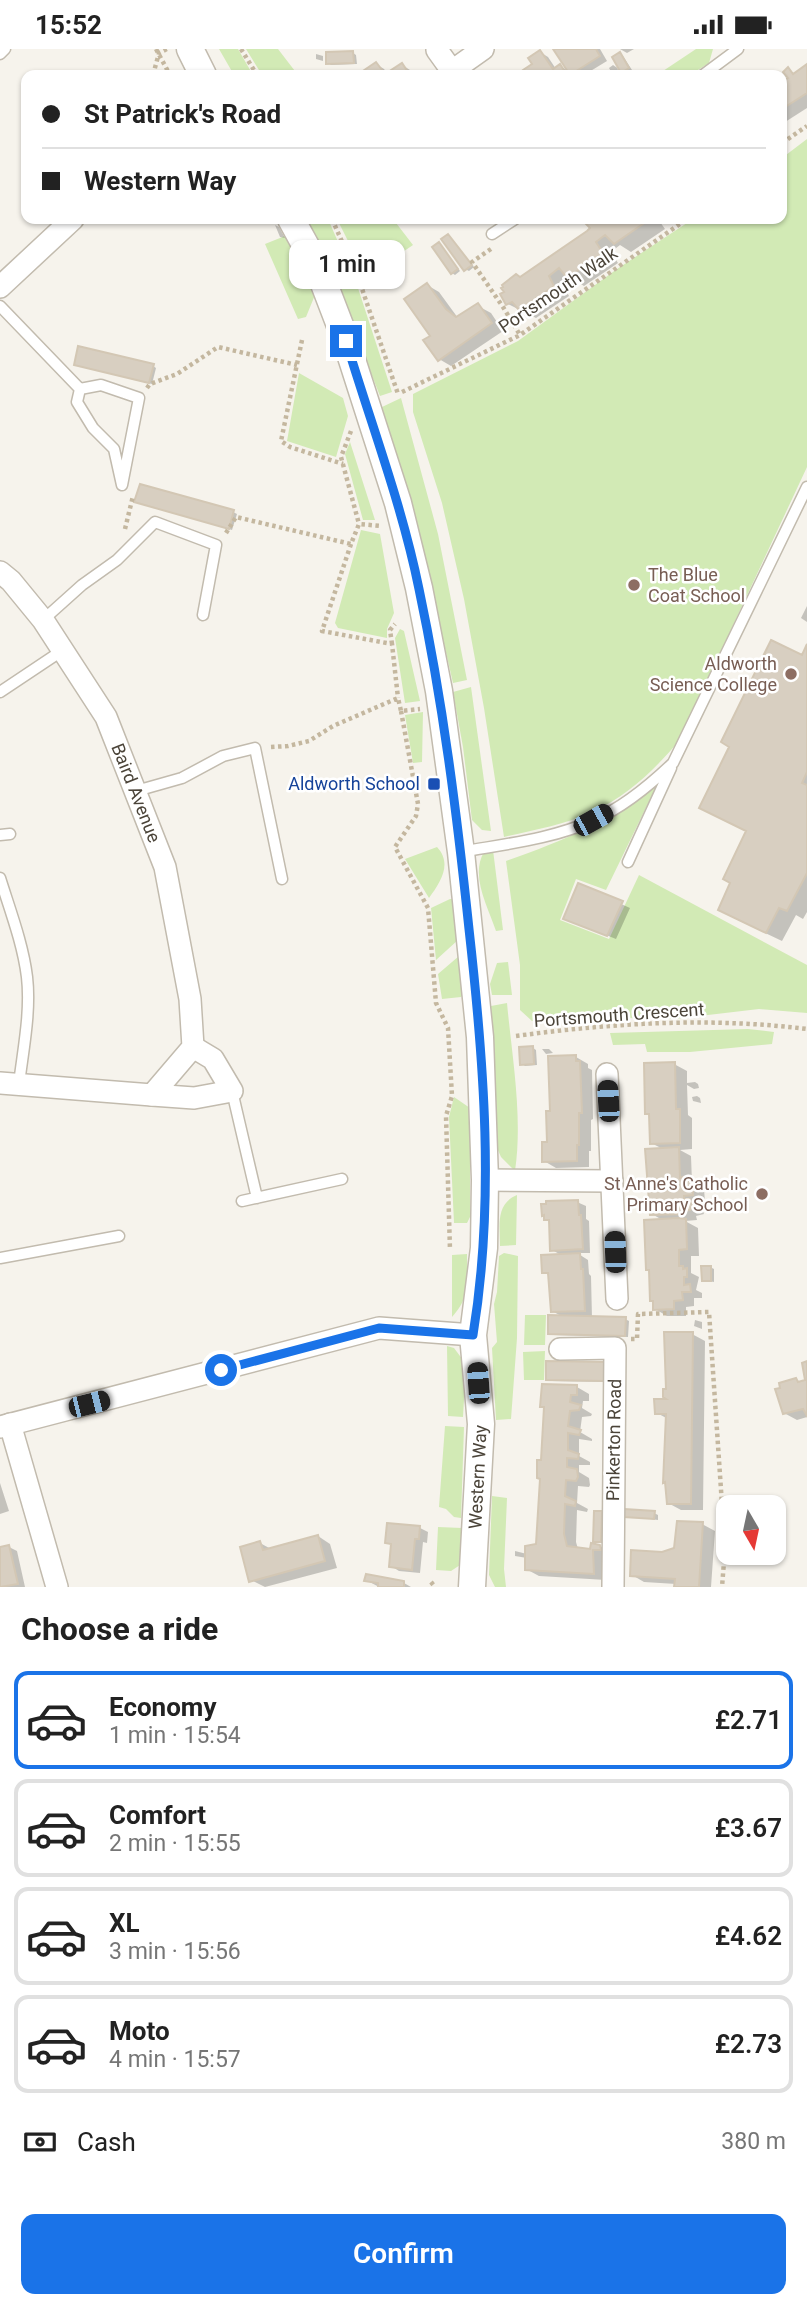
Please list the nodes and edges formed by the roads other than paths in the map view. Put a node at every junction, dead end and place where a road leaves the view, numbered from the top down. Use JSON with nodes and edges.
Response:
{"nodes":[{"id":1,"x":5,"y":49,"type":"edge"},
{"id":2,"x":190,"y":49,"type":"edge"},
{"id":3,"x":484,"y":49,"type":"edge"},
{"id":4,"x":738,"y":49,"type":"edge"},
{"id":5,"x":437,"y":50,"type":"edge"},
{"id":6,"x":0,"y":54,"type":"edge"},
{"id":7,"x":200,"y":70,"type":"edge"},
{"id":8,"x":451,"y":70,"type":"edge"},
{"id":9,"x":457,"y":70,"type":"edge"},
{"id":10,"x":710,"y":70,"type":"edge"},
{"id":11,"x":68,"y":224,"type":"edge"},
{"id":12,"x":294,"y":224,"type":"edge"},
{"id":13,"x":507,"y":224,"type":"edge"},
{"id":14,"x":492,"y":233,"type":"road end"},
{"id":15,"x":0,"y":287,"type":"edge"},
{"id":16,"x":0,"y":306,"type":"edge"},
{"id":17,"x":80,"y":389,"type":"junction"},
{"id":18,"x":807,"y":487,"type":"edge"},
{"id":19,"x":0,"y":572,"type":"edge"},
{"id":20,"x":203,"y":615,"type":"dead end"},
{"id":21,"x":43,"y":620,"type":"junction"},
{"id":22,"x":63,"y":650,"type":"junction"},
{"id":23,"x":0,"y":692,"type":"edge"},
{"id":24,"x":673,"y":762,"type":"junction"},
{"id":25,"x":136,"y":791,"type":"junction"},
{"id":26,"x":461,"y":852,"type":"junction"},
{"id":27,"x":628,"y":862,"type":"dead end"},
{"id":28,"x":0,"y":878,"type":"edge"},
{"id":29,"x":282,"y":879,"type":"dead end"},
{"id":30,"x":193,"y":1047,"type":"junction"},
{"id":31,"x":607,"y":1074,"type":"dead end"},
{"id":32,"x":9,"y":1084,"type":"edge"},
{"id":33,"x":232,"y":1091,"type":"junction"},
{"id":34,"x":152,"y":1095,"type":"junction"},
{"id":35,"x":342,"y":1179,"type":"dead end"},
{"id":36,"x":485,"y":1180,"type":"junction"},
{"id":37,"x":612,"y":1181,"type":"junction"},
{"id":38,"x":257,"y":1198,"type":"junction"},
{"id":39,"x":242,"y":1201,"type":"dead end"},
{"id":40,"x":119,"y":1236,"type":"dead end"},
{"id":41,"x":0,"y":1258,"type":"edge"},
{"id":42,"x":617,"y":1299,"type":"dead end"},
{"id":43,"x":473,"y":1335,"type":"junction"},
{"id":44,"x":560,"y":1349,"type":"dead end"},
{"id":45,"x":5,"y":1426,"type":"edge"},
{"id":46,"x":57,"y":1587,"type":"edge"},
{"id":47,"x":472,"y":1587,"type":"edge"},
{"id":48,"x":612,"y":1587,"type":"edge"}],
"edges":[{"from":1,"to":6,"type":"lane"},
{"from":2,"to":7,"type":"street"},
{"from":3,"to":9,"type":"street"},
{"from":4,"to":10,"type":"lane"},
{"from":5,"to":8,"type":"street"},
{"from":11,"to":15,"type":"street"},
{"from":12,"to":26,"type":"street","name":"Western Way"},
{"from":13,"to":14,"type":"lane"},
{"from":16,"to":17,"type":"lane"},
{"from":17,"to":17,"type":"lane"},
{"from":18,"to":24,"type":"lane"},
{"from":19,"to":21,"type":"street","name":"Baird Avenue"},
{"from":20,"to":21,"type":"lane"},
{"from":21,"to":22,"type":"street","name":"Baird Avenue"},
{"from":22,"to":23,"type":"lane"},
{"from":22,"to":25,"type":"street","name":"Baird Avenue"},
{"from":24,"to":26,"type":"lane"},
{"from":24,"to":27,"type":"lane"},
{"from":25,"to":29,"type":"lane"},
{"from":25,"to":30,"type":"street","name":"Baird Avenue"},
{"from":26,"to":36,"type":"street","name":"Western Way"},
{"from":28,"to":32,"type":"lane"},
{"from":30,"to":33,"type":"street"},
{"from":30,"to":34,"type":"street"},
{"from":31,"to":37,"type":"street"},
{"from":32,"to":34,"type":"street"},
{"from":33,"to":34,"type":"street"},
{"from":33,"to":38,"type":"lane"},
{"from":35,"to":38,"type":"lane"},
{"from":36,"to":37,"type":"street"},
{"from":36,"to":43,"type":"street","name":"Western Way"},
{"from":37,"to":42,"type":"street"},
{"from":38,"to":39,"type":"lane"},
{"from":40,"to":41,"type":"lane"},
{"from":43,"to":45,"type":"street"},
{"from":43,"to":47,"type":"street","name":"Western Way"},
{"from":44,"to":48,"type":"street","name":"Pinkerton Road"},
{"from":45,"to":46,"type":"street"}]}
